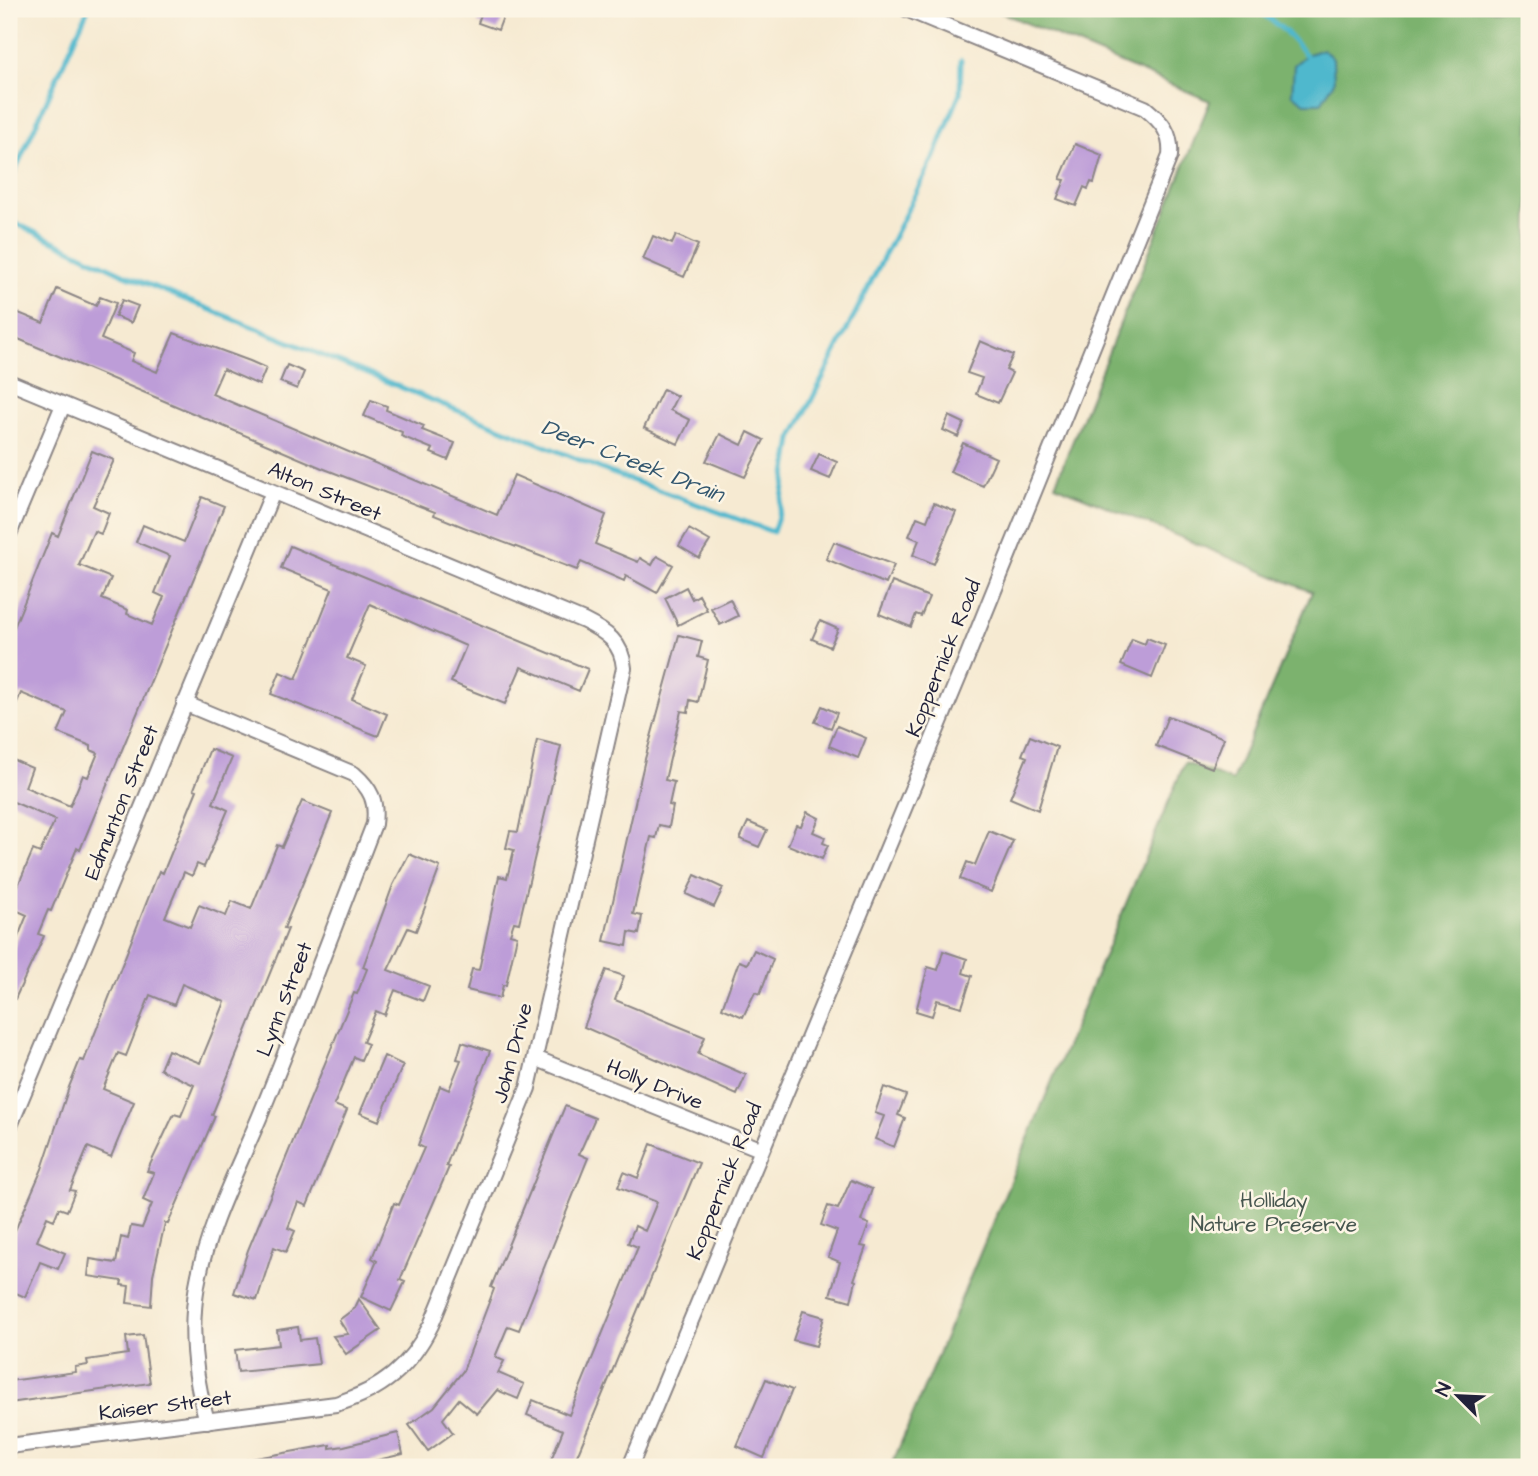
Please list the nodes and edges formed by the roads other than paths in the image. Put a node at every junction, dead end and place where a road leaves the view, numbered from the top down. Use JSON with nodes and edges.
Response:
{"nodes":[{"id":1,"x":906,"y":9,"type":"edge"},
{"id":2,"x":9,"y":382,"type":"edge"},
{"id":3,"x":62,"y":404,"type":"junction"},
{"id":4,"x":272,"y":492,"type":"junction"},
{"id":5,"x":9,"y":534,"type":"edge"},
{"id":6,"x":619,"y":647,"type":"joint"},
{"id":7,"x":184,"y":703,"type":"junction"},
{"id":8,"x":535,"y":1058,"type":"junction"},
{"id":9,"x":9,"y":1128,"type":"edge"},
{"id":10,"x":760,"y":1149,"type":"junction"},
{"id":11,"x":327,"y":1405,"type":"joint"},
{"id":12,"x":207,"y":1421,"type":"junction"},
{"id":13,"x":9,"y":1446,"type":"edge"},
{"id":14,"x":630,"y":1467,"type":"edge"}],
"edges":[{"from":1,"to":10,"type":"street","name":"Koppernick Road"},
{"from":2,"to":3,"type":"street","name":"Alton Street"},
{"from":3,"to":4,"type":"street","name":"Alton Street"},
{"from":3,"to":5,"type":"street"},
{"from":4,"to":6,"type":"street","name":"Alton Street"},
{"from":4,"to":7,"type":"street","name":"Edmunton Street"},
{"from":6,"to":8,"type":"street","name":"John Drive"},
{"from":7,"to":9,"type":"street","name":"Edmunton Street"},
{"from":7,"to":12,"type":"street","name":"Lynn Street"},
{"from":8,"to":10,"type":"street","name":"Holly Drive"},
{"from":8,"to":11,"type":"street","name":"John Drive"},
{"from":10,"to":14,"type":"street","name":"Koppernick Road"},
{"from":11,"to":12,"type":"street","name":"Kaiser Street"},
{"from":12,"to":13,"type":"street","name":"Kaiser Street"}]}
